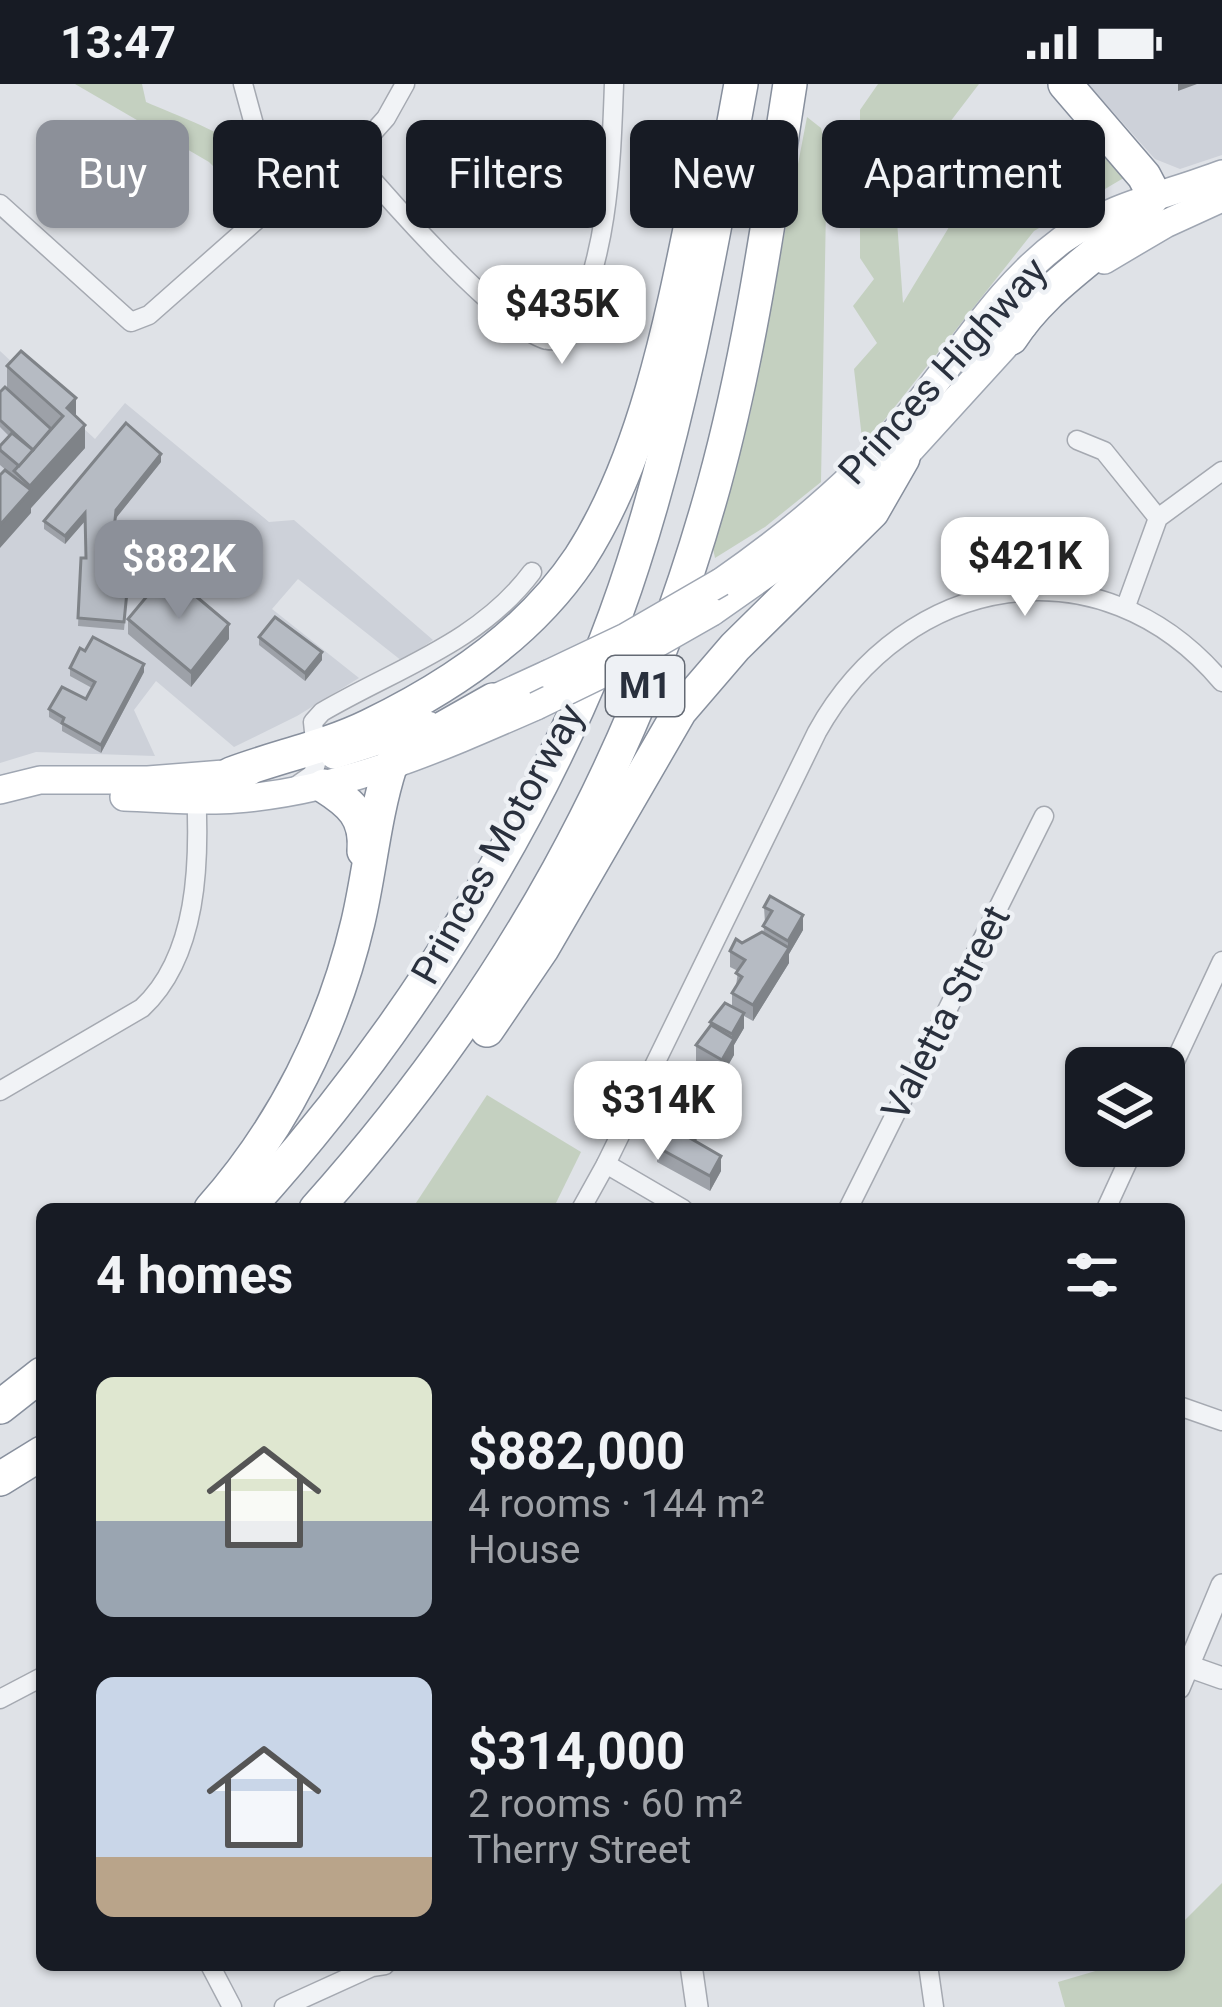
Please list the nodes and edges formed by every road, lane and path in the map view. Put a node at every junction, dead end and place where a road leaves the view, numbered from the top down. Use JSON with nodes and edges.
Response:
{"nodes":[{"id":1,"x":243,"y":84,"type":"edge"},
{"id":2,"x":405,"y":84,"type":"edge"},
{"id":3,"x":614,"y":84,"type":"edge"},
{"id":4,"x":720,"y":84,"type":"edge"},
{"id":5,"x":741,"y":84,"type":"edge"},
{"id":6,"x":790,"y":84,"type":"edge"},
{"id":7,"x":1066,"y":84,"type":"edge"},
{"id":8,"x":253,"y":120,"type":"edge"},
{"id":9,"x":382,"y":122,"type":"edge"},
{"id":10,"x":1222,"y":174,"type":"edge"},
{"id":11,"x":382,"y":190,"type":"edge"},
{"id":12,"x":1154,"y":195,"type":"junction"},
{"id":13,"x":1222,"y":198,"type":"edge"},
{"id":14,"x":0,"y":204,"type":"edge"},
{"id":15,"x":247,"y":228,"type":"edge"},
{"id":16,"x":1011,"y":338,"type":"junction"},
{"id":17,"x":1077,"y":440,"type":"dead end"},
{"id":18,"x":903,"y":458,"type":"junction"},
{"id":19,"x":1222,"y":471,"type":"edge"},
{"id":20,"x":1158,"y":518,"type":"junction"},
{"id":21,"x":532,"y":572,"type":"dead end"},
{"id":22,"x":1126,"y":606,"type":"junction"},
{"id":23,"x":1222,"y":682,"type":"edge"},
{"id":24,"x":494,"y":700,"type":"junction"},
{"id":25,"x":318,"y":764,"type":"junction"},
{"id":26,"x":390,"y":767,"type":"junction"},
{"id":27,"x":231,"y":774,"type":"joint"},
{"id":28,"x":196,"y":788,"type":"junction"},
{"id":29,"x":0,"y":790,"type":"edge"},
{"id":30,"x":0,"y":807,"type":"edge"},
{"id":31,"x":1044,"y":816,"type":"dead end"},
{"id":32,"x":1222,"y":961,"type":"edge"},
{"id":33,"x":339,"y":982,"type":"junction"},
{"id":34,"x":1182,"y":1047,"type":"edge"},
{"id":35,"x":0,"y":1090,"type":"edge"},
{"id":36,"x":606,"y":1164,"type":"junction"},
{"id":37,"x":1125,"y":1167,"type":"edge"},
{"id":38,"x":216,"y":1203,"type":"edge"},
{"id":39,"x":253,"y":1203,"type":"edge"},
{"id":40,"x":321,"y":1203,"type":"edge"},
{"id":41,"x":346,"y":1203,"type":"edge"},
{"id":42,"x":583,"y":1203,"type":"edge"},
{"id":43,"x":672,"y":1203,"type":"edge"},
{"id":44,"x":851,"y":1203,"type":"edge"},
{"id":45,"x":1109,"y":1203,"type":"edge"},
{"id":46,"x":36,"y":1379,"type":"edge"},
{"id":47,"x":36,"y":1398,"type":"edge"},
{"id":48,"x":0,"y":1407,"type":"edge"},
{"id":49,"x":1185,"y":1408,"type":"edge"},
{"id":50,"x":1222,"y":1421,"type":"edge"},
{"id":51,"x":0,"y":1425,"type":"edge"},
{"id":52,"x":36,"y":1457,"type":"edge"},
{"id":53,"x":0,"y":1479,"type":"edge"},
{"id":54,"x":1222,"y":1586,"type":"edge"},
{"id":55,"x":1188,"y":1666,"type":"junction"},
{"id":56,"x":1185,"y":1673,"type":"edge"},
{"id":57,"x":1222,"y":1678,"type":"edge"},
{"id":58,"x":36,"y":1680,"type":"edge"},
{"id":59,"x":0,"y":1699,"type":"edge"},
{"id":60,"x":213,"y":1971,"type":"edge"},
{"id":61,"x":365,"y":1971,"type":"edge"},
{"id":62,"x":692,"y":1971,"type":"edge"},
{"id":63,"x":929,"y":1971,"type":"edge"},
{"id":64,"x":232,"y":2007,"type":"edge"},
{"id":65,"x":284,"y":2007,"type":"edge"},
{"id":66,"x":697,"y":2007,"type":"edge"},
{"id":67,"x":934,"y":2007,"type":"edge"}],
"edges":[{"from":1,"to":8,"type":"street"},
{"from":2,"to":9,"type":"street"},
{"from":3,"to":11,"type":"street"},
{"from":4,"to":25,"type":"highway"},
{"from":5,"to":39,"type":"highway","name":"Princes Motorway","number":"M1"},
{"from":6,"to":40,"type":"highway","name":"Princes Motorway","number":"M1"},
{"from":7,"to":12,"type":"highway"},
{"from":10,"to":12,"type":"main road","name":"Princes Highway"},
{"from":12,"to":16,"type":"highway"},
{"from":12,"to":24,"type":"main road","name":"Princes Highway","bridge":true},
{"from":13,"to":16,"type":"main road","name":"Princes Highway"},
{"from":14,"to":15,"type":"street"},
{"from":16,"to":18,"type":"main road","name":"Princes Highway"},
{"from":17,"to":20,"type":"street"},
{"from":18,"to":26,"type":"main road","name":"Princes Highway","bridge":true},
{"from":18,"to":41,"type":"highway"},
{"from":19,"to":20,"type":"street"},
{"from":20,"to":22,"type":"street"},
{"from":21,"to":25,"type":"street"},
{"from":22,"to":23,"type":"street"},
{"from":22,"to":36,"type":"street"},
{"from":24,"to":25,"type":"main road","name":"Princes Highway"},
{"from":24,"to":26,"type":"highway"},
{"from":25,"to":26,"type":"main road","name":"Princes Highway"},
{"from":25,"to":27,"type":"highway"},
{"from":25,"to":28,"type":"main road","name":"Princes Highway"},
{"from":25,"to":33,"type":"highway"},
{"from":26,"to":33,"type":"highway"},
{"from":27,"to":28,"type":"main road","name":"Princes Highway"},
{"from":28,"to":29,"type":"main road","name":"Princes Highway"},
{"from":28,"to":30,"type":"main road","name":"Princes Highway"},
{"from":28,"to":35,"type":"street"},
{"from":31,"to":44,"type":"street","name":"Valetta Street"},
{"from":32,"to":34,"type":"street"},
{"from":33,"to":38,"type":"highway"},
{"from":36,"to":42,"type":"street"},
{"from":36,"to":43,"type":"street"},
{"from":37,"to":45,"type":"street"},
{"from":46,"to":48,"type":"highway"},
{"from":47,"to":51,"type":"highway"},
{"from":49,"to":50,"type":"street"},
{"from":52,"to":53,"type":"highway"},
{"from":54,"to":55,"type":"street"},
{"from":55,"to":56,"type":"street"},
{"from":55,"to":57,"type":"street"},
{"from":58,"to":59,"type":"street"},
{"from":60,"to":64,"type":"street"},
{"from":61,"to":65,"type":"street"},
{"from":62,"to":66,"type":"street"},
{"from":63,"to":67,"type":"street"}]}
